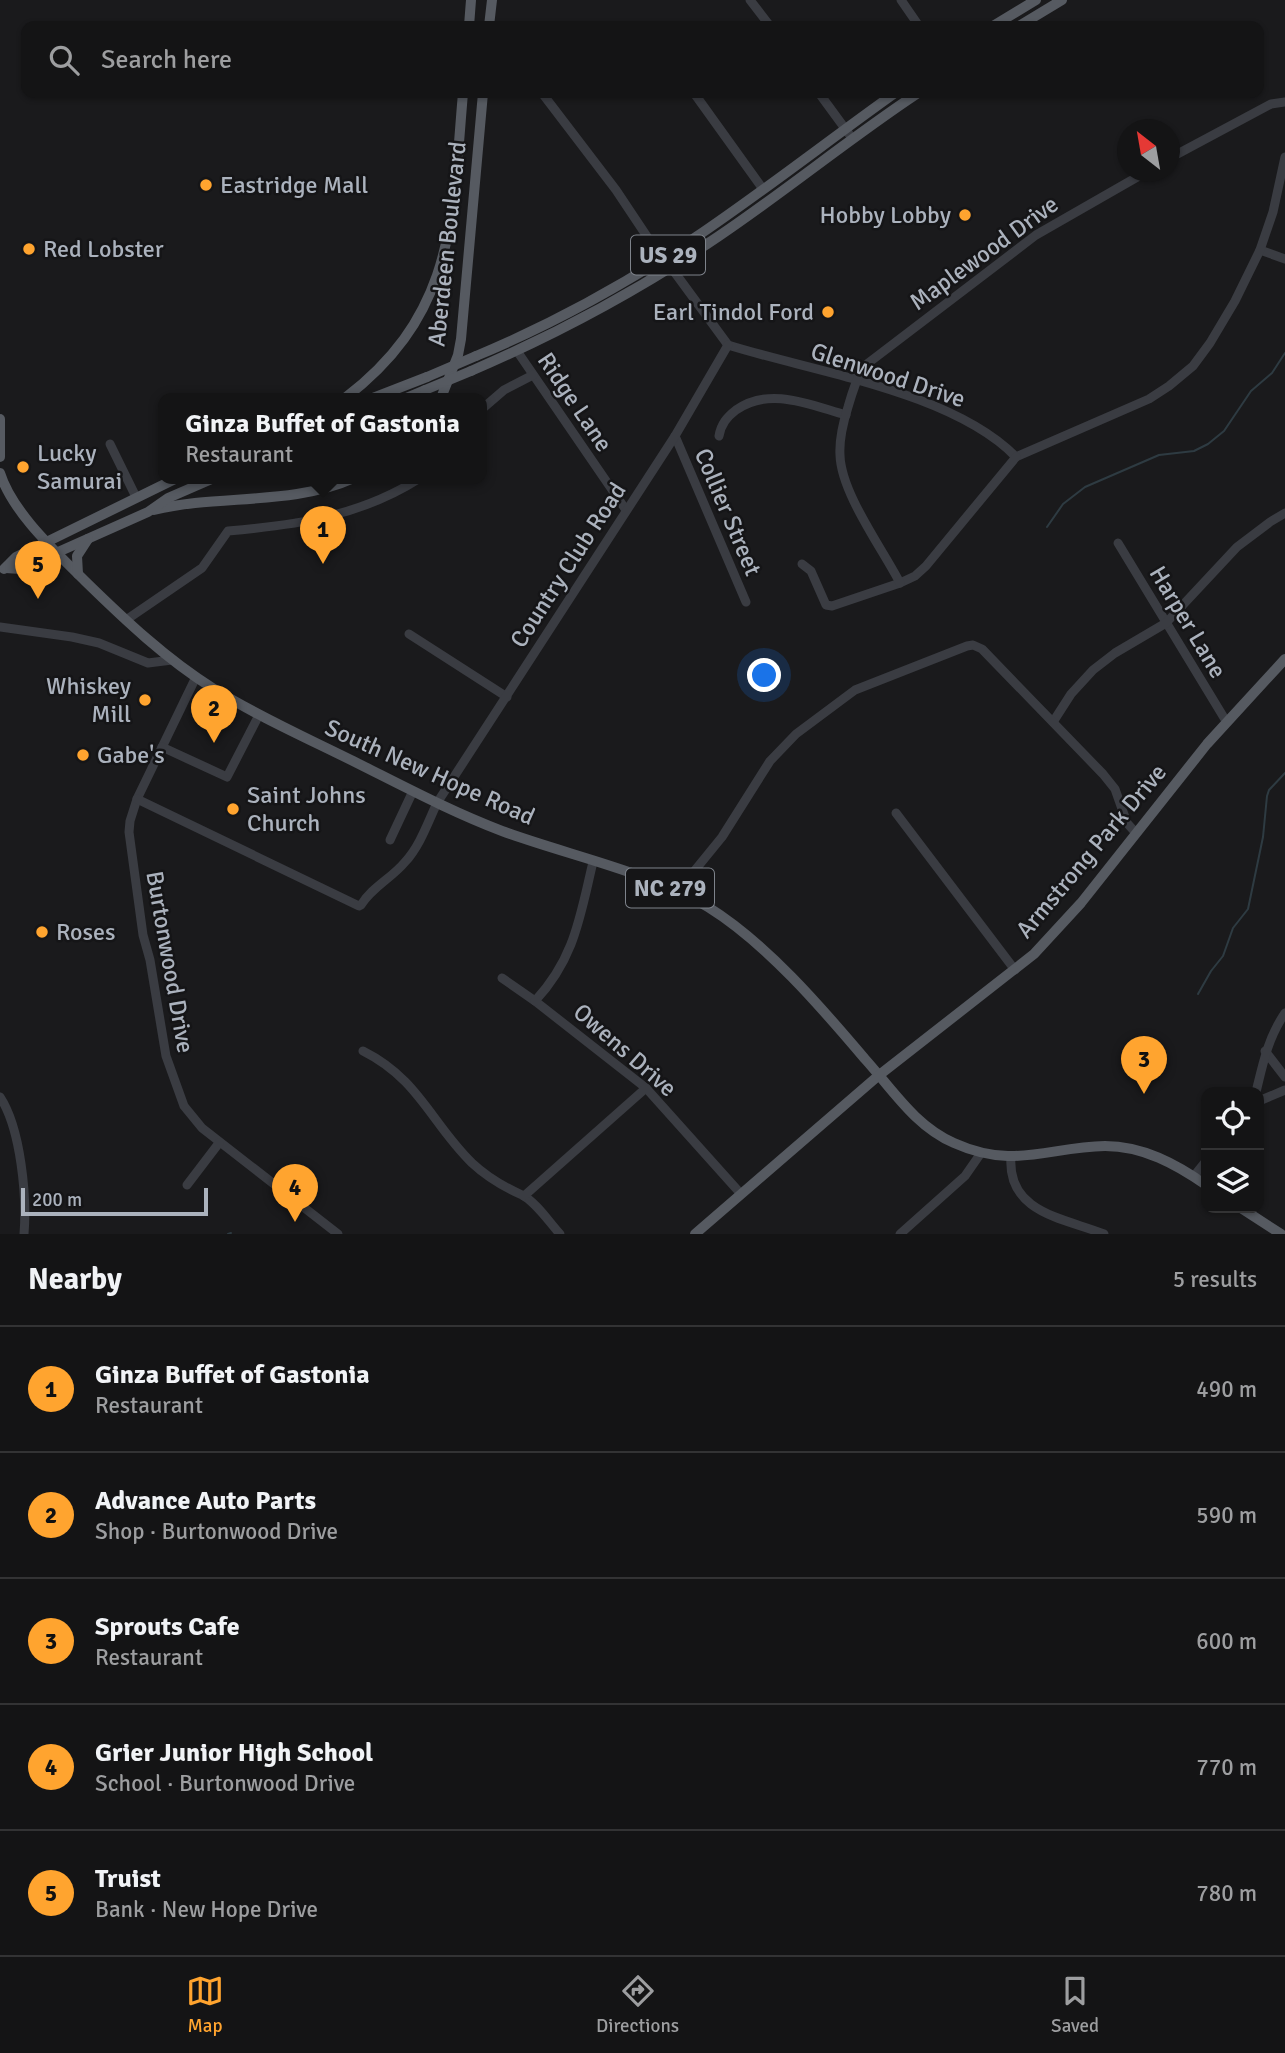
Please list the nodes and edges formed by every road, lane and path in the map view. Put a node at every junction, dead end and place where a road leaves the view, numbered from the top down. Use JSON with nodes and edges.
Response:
{"nodes":[{"id":1,"x":471,"y":0,"type":"edge"},
{"id":2,"x":492,"y":0,"type":"edge"},
{"id":3,"x":750,"y":0,"type":"edge"},
{"id":4,"x":901,"y":0,"type":"edge"},
{"id":5,"x":1036,"y":0,"type":"edge"},
{"id":6,"x":1055,"y":1,"type":"edge"},
{"id":7,"x":469,"y":21,"type":"edge"},
{"id":8,"x":490,"y":21,"type":"edge"},
{"id":9,"x":766,"y":21,"type":"edge"},
{"id":10,"x":916,"y":21,"type":"edge"},
{"id":11,"x":1001,"y":21,"type":"edge"},
{"id":12,"x":1026,"y":21,"type":"edge"},
{"id":13,"x":463,"y":98,"type":"edge"},
{"id":14,"x":483,"y":98,"type":"edge"},
{"id":15,"x":546,"y":98,"type":"edge"},
{"id":16,"x":698,"y":98,"type":"edge"},
{"id":17,"x":823,"y":98,"type":"edge"},
{"id":18,"x":888,"y":98,"type":"edge"},
{"id":19,"x":911,"y":98,"type":"edge"},
{"id":20,"x":1285,"y":102,"type":"edge"},
{"id":21,"x":845,"y":128,"type":"junction"},
{"id":22,"x":853,"y":140,"type":"junction"},
{"id":23,"x":1180,"y":153,"type":"edge"},
{"id":24,"x":1285,"y":157,"type":"edge"},
{"id":25,"x":1129,"y":182,"type":"edge"},
{"id":26,"x":763,"y":189,"type":"junction"},
{"id":27,"x":1260,"y":250,"type":"junction"},
{"id":28,"x":1285,"y":259,"type":"edge"},
{"id":29,"x":666,"y":262,"type":"junction"},
{"id":30,"x":728,"y":345,"type":"junction"},
{"id":31,"x":517,"y":351,"type":"junction"},
{"id":32,"x":533,"y":375,"type":"junction"},
{"id":33,"x":856,"y":379,"type":"junction"},
{"id":34,"x":351,"y":393,"type":"edge"},
{"id":35,"x":386,"y":393,"type":"edge"},
{"id":36,"x":418,"y":393,"type":"edge"},
{"id":37,"x":443,"y":393,"type":"edge"},
{"id":38,"x":487,"y":405,"type":"edge"},
{"id":39,"x":846,"y":415,"type":"junction"},
{"id":40,"x":0,"y":419,"type":"edge"},
{"id":41,"x":675,"y":436,"type":"junction"},
{"id":42,"x":719,"y":436,"type":"dead end"},
{"id":43,"x":110,"y":444,"type":"dead end"},
{"id":44,"x":0,"y":457,"type":"edge"},
{"id":45,"x":1016,"y":457,"type":"junction"},
{"id":46,"x":0,"y":473,"type":"edge"},
{"id":47,"x":165,"y":484,"type":"edge"},
{"id":48,"x":200,"y":484,"type":"edge"},
{"id":49,"x":341,"y":484,"type":"edge"},
{"id":50,"x":411,"y":484,"type":"edge"},
{"id":51,"x":136,"y":498,"type":"junction"},
{"id":52,"x":626,"y":510,"type":"junction"},
{"id":53,"x":148,"y":512,"type":"junction"},
{"id":54,"x":1285,"y":513,"type":"edge"},
{"id":55,"x":90,"y":537,"type":"junction"},
{"id":56,"x":47,"y":542,"type":"junction"},
{"id":57,"x":1118,"y":543,"type":"dead end"},
{"id":58,"x":57,"y":552,"type":"junction"},
{"id":59,"x":803,"y":565,"type":"dead end"},
{"id":60,"x":3,"y":570,"type":"edge"},
{"id":61,"x":78,"y":574,"type":"junction"},
{"id":62,"x":900,"y":583,"type":"junction"},
{"id":63,"x":746,"y":603,"type":"dead end"},
{"id":64,"x":126,"y":620,"type":"junction"},
{"id":65,"x":1166,"y":623,"type":"junction"},
{"id":66,"x":0,"y":627,"type":"edge"},
{"id":67,"x":409,"y":634,"type":"dead end"},
{"id":68,"x":1285,"y":659,"type":"edge"},
{"id":69,"x":172,"y":660,"type":"junction"},
{"id":70,"x":196,"y":677,"type":"junction"},
{"id":71,"x":507,"y":696,"type":"junction"},
{"id":72,"x":259,"y":715,"type":"junction"},
{"id":73,"x":1226,"y":721,"type":"junction"},
{"id":74,"x":1053,"y":722,"type":"junction"},
{"id":75,"x":162,"y":747,"type":"junction"},
{"id":76,"x":413,"y":791,"type":"junction"},
{"id":77,"x":137,"y":799,"type":"junction"},
{"id":78,"x":437,"y":803,"type":"junction"},
{"id":79,"x":896,"y":813,"type":"dead end"},
{"id":80,"x":1135,"y":832,"type":"junction"},
{"id":81,"x":390,"y":840,"type":"dead end"},
{"id":82,"x":593,"y":862,"type":"junction"},
{"id":83,"x":678,"y":891,"type":"junction"},
{"id":84,"x":1015,"y":970,"type":"junction"},
{"id":85,"x":502,"y":978,"type":"dead end"},
{"id":86,"x":535,"y":1001,"type":"junction"},
{"id":87,"x":1285,"y":1013,"type":"edge"},
{"id":88,"x":363,"y":1051,"type":"dead end"},
{"id":89,"x":1265,"y":1051,"type":"junction"},
{"id":90,"x":878,"y":1076,"type":"junction"},
{"id":91,"x":1285,"y":1077,"type":"edge"},
{"id":92,"x":1257,"y":1087,"type":"edge"},
{"id":93,"x":646,"y":1088,"type":"junction"},
{"id":94,"x":1285,"y":1090,"type":"edge"},
{"id":95,"x":0,"y":1097,"type":"edge"},
{"id":96,"x":1264,"y":1099,"type":"edge"},
{"id":97,"x":219,"y":1143,"type":"junction"},
{"id":98,"x":981,"y":1153,"type":"junction"},
{"id":99,"x":1011,"y":1157,"type":"junction"},
{"id":100,"x":1201,"y":1168,"type":"edge"},
{"id":101,"x":1194,"y":1177,"type":"junction"},
{"id":102,"x":1201,"y":1182,"type":"edge"},
{"id":103,"x":187,"y":1185,"type":"dead end"},
{"id":104,"x":741,"y":1194,"type":"junction"},
{"id":105,"x":524,"y":1196,"type":"junction"},
{"id":106,"x":1249,"y":1213,"type":"edge"},
{"id":107,"x":24,"y":1234,"type":"edge"},
{"id":108,"x":338,"y":1234,"type":"edge"},
{"id":109,"x":560,"y":1234,"type":"edge"},
{"id":110,"x":695,"y":1234,"type":"edge"},
{"id":111,"x":900,"y":1234,"type":"edge"},
{"id":112,"x":1104,"y":1234,"type":"edge"},
{"id":113,"x":1281,"y":1234,"type":"edge"}],
"edges":[{"from":1,"to":7,"type":"main road"},
{"from":2,"to":8,"type":"main road"},
{"from":3,"to":9,"type":"street"},
{"from":4,"to":10,"type":"street"},
{"from":5,"to":11,"type":"main road"},
{"from":6,"to":12,"type":"main road"},
{"from":13,"to":34,"type":"main road","name":"Aberdeen Boulevard"},
{"from":14,"to":37,"type":"main road","name":"Aberdeen Boulevard"},
{"from":15,"to":29,"type":"street"},
{"from":16,"to":26,"type":"street"},
{"from":17,"to":21,"type":"street"},
{"from":18,"to":21,"type":"main road","number":"US 29"},
{"from":19,"to":22,"type":"main road","number":"US 29"},
{"from":20,"to":23,"type":"street"},
{"from":21,"to":22,"type":"street"},
{"from":21,"to":26,"type":"main road","number":"US 29"},
{"from":22,"to":29,"type":"main road","number":"US 29"},
{"from":24,"to":27,"type":"street"},
{"from":25,"to":33,"type":"street","name":"Maplewood Drive"},
{"from":26,"to":29,"type":"main road","number":"US 29"},
{"from":27,"to":28,"type":"street"},
{"from":27,"to":45,"type":"street"},
{"from":29,"to":30,"type":"street"},
{"from":29,"to":31,"type":"main road","number":"US 29"},
{"from":29,"to":35,"type":"main road","number":"US 29","bridge":true},
{"from":30,"to":33,"type":"street","name":"Glenwood Drive"},
{"from":30,"to":41,"type":"street","name":"Country Club Road"},
{"from":31,"to":32,"type":"street","name":"Ridge Lane"},
{"from":31,"to":36,"type":"main road","number":"US 29","bridge":true},
{"from":32,"to":38,"type":"street"},
{"from":32,"to":52,"type":"street","name":"Ridge Lane"},
{"from":33,"to":39,"type":"street"},
{"from":33,"to":45,"type":"street","name":"Glenwood Drive"},
{"from":39,"to":42,"type":"street"},
{"from":39,"to":62,"type":"street"},
{"from":40,"to":44,"type":"main road"},
{"from":41,"to":52,"type":"street","name":"Country Club Road"},
{"from":41,"to":63,"type":"street","name":"Collier Street"},
{"from":43,"to":51,"type":"street"},
{"from":45,"to":62,"type":"street"},
{"from":46,"to":56,"type":"main road","number":"NC 279"},
{"from":47,"to":51,"type":"main road"},
{"from":48,"to":53,"type":"main road"},
{"from":49,"to":53,"type":"main road"},
{"from":50,"to":64,"type":"street"},
{"from":51,"to":56,"type":"main road"},
{"from":52,"to":71,"type":"street","name":"Country Club Road"},
{"from":53,"to":55,"type":"main road"},
{"from":54,"to":65,"type":"street"},
{"from":55,"to":58,"type":"main road"},
{"from":55,"to":61,"type":"main road"},
{"from":56,"to":58,"type":"main road","name":"South New Hope Road","number":"NC 279"},
{"from":56,"to":60,"type":"main road"},
{"from":57,"to":65,"type":"street","name":"Harper Lane"},
{"from":58,"to":60,"type":"main road"},
{"from":58,"to":61,"type":"main road","name":"South New Hope Road","number":"NC 279"},
{"from":59,"to":62,"type":"street"},
{"from":61,"to":64,"type":"main road","name":"South New Hope Road","number":"NC 279"},
{"from":64,"to":69,"type":"main road","name":"South New Hope Road","number":"NC 279"},
{"from":65,"to":73,"type":"street","name":"Harper Lane"},
{"from":65,"to":74,"type":"street"},
{"from":66,"to":69,"type":"street"},
{"from":67,"to":71,"type":"street"},
{"from":68,"to":73,"type":"main road","name":"Armstrong Park Drive"},
{"from":69,"to":70,"type":"main road","name":"South New Hope Road","number":"NC 279"},
{"from":70,"to":72,"type":"main road","name":"South New Hope Road","number":"NC 279"},
{"from":70,"to":75,"type":"street","name":"Burtonwood Drive"},
{"from":71,"to":78,"type":"street","name":"Country Club Road"},
{"from":72,"to":75,"type":"street"},
{"from":72,"to":76,"type":"main road","name":"South New Hope Road","number":"NC 279"},
{"from":73,"to":80,"type":"main road","name":"Armstrong Park Drive"},
{"from":74,"to":80,"type":"street"},
{"from":74,"to":83,"type":"street"},
{"from":75,"to":77,"type":"street","name":"Burtonwood Drive"},
{"from":76,"to":78,"type":"main road","name":"South New Hope Road","number":"NC 279"},
{"from":76,"to":81,"type":"street"},
{"from":77,"to":78,"type":"street","name":"Country Club Road"},
{"from":77,"to":97,"type":"street","name":"Burtonwood Drive"},
{"from":78,"to":82,"type":"main road","name":"South New Hope Road","number":"NC 279"},
{"from":79,"to":84,"type":"street"},
{"from":80,"to":84,"type":"main road","name":"Armstrong Park Drive"},
{"from":82,"to":83,"type":"main road","name":"South New Hope Road","number":"NC 279"},
{"from":82,"to":86,"type":"street"},
{"from":83,"to":90,"type":"main road","name":"South New Hope Road","number":"NC 279"},
{"from":84,"to":90,"type":"main road","name":"Armstrong Park Drive"},
{"from":85,"to":86,"type":"street","name":"Owens Drive"},
{"from":86,"to":93,"type":"street","name":"Owens Drive"},
{"from":87,"to":89,"type":"street"},
{"from":88,"to":105,"type":"street"},
{"from":89,"to":91,"type":"street"},
{"from":89,"to":92,"type":"street"},
{"from":90,"to":98,"type":"main road","name":"South New Hope Road","number":"NC 279"},
{"from":90,"to":104,"type":"main road","name":"Armstrong Park Drive"},
{"from":93,"to":104,"type":"street","name":"Owens Drive"},
{"from":93,"to":105,"type":"street"},
{"from":94,"to":96,"type":"street"},
{"from":95,"to":107,"type":"street"},
{"from":97,"to":103,"type":"street"},
{"from":97,"to":108,"type":"street","name":"Burtonwood Drive"},
{"from":98,"to":99,"type":"main road","name":"South New Hope Road","number":"NC 279"},
{"from":98,"to":111,"type":"street"},
{"from":99,"to":101,"type":"main road","name":"South New Hope Road","number":"NC 279"},
{"from":99,"to":112,"type":"street"},
{"from":100,"to":101,"type":"street"},
{"from":101,"to":102,"type":"main road","name":"South New Hope Road","number":"NC 279"},
{"from":104,"to":110,"type":"main road","name":"Armstrong Park Drive"},
{"from":105,"to":109,"type":"street"},
{"from":106,"to":113,"type":"main road"}]}
